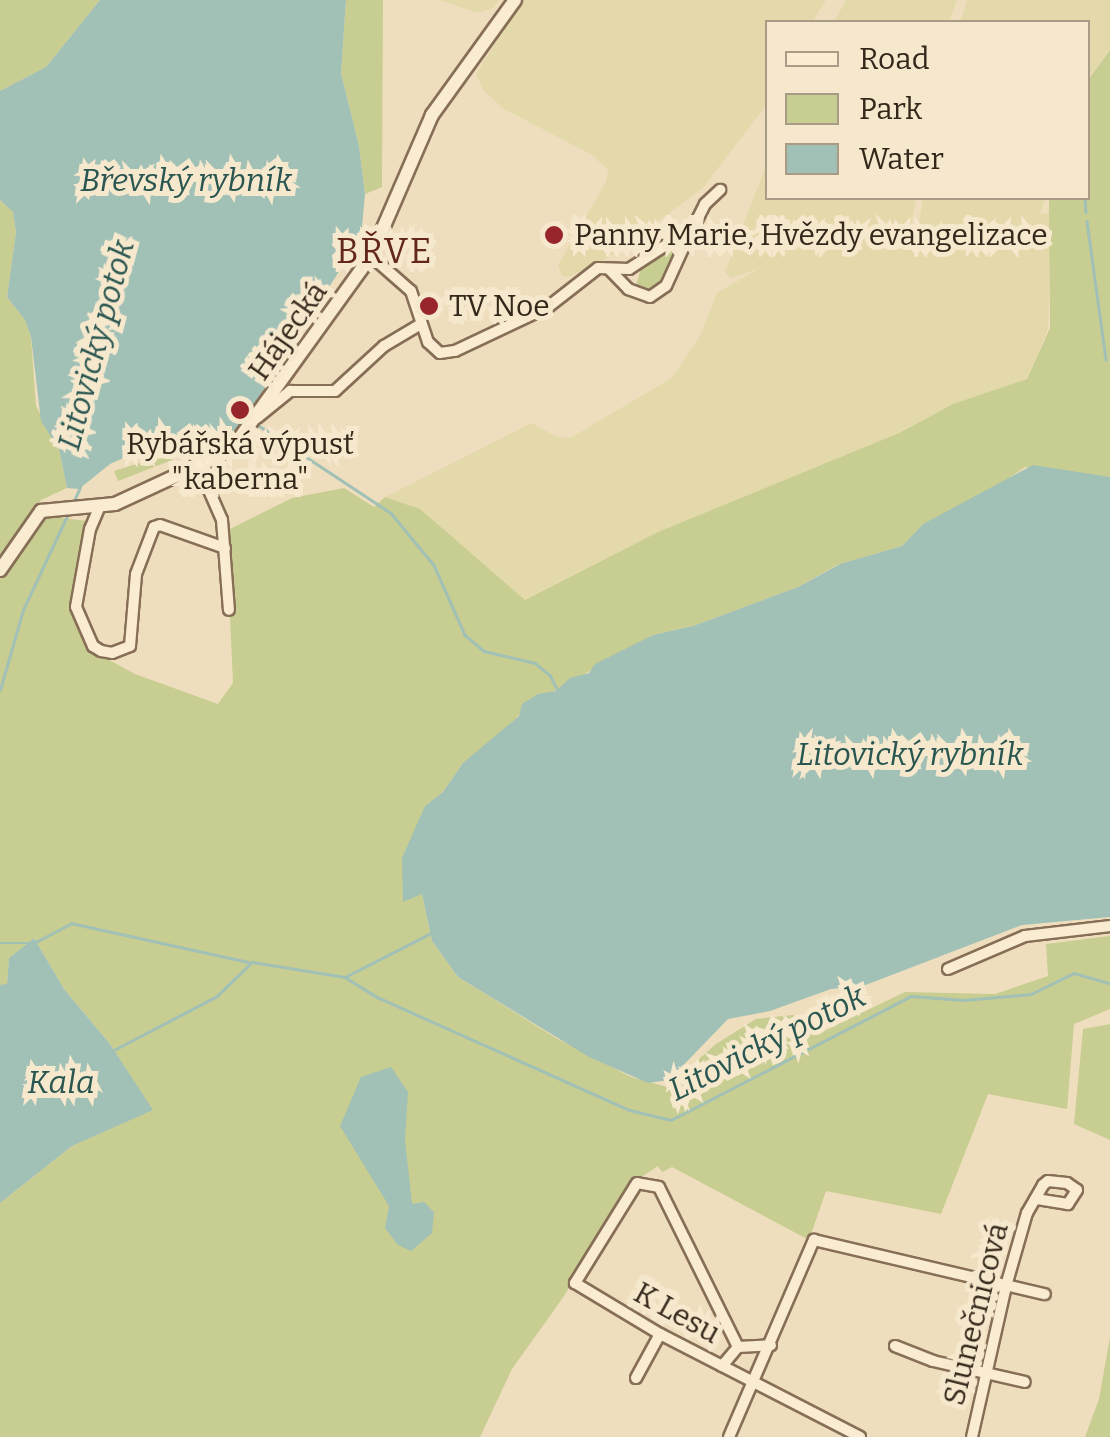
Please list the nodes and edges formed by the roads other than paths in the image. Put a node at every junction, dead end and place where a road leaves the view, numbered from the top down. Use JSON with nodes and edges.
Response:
{"nodes":[{"id":1,"x":515,"y":0,"type":"edge"},
{"id":2,"x":720,"y":190,"type":"dead end"},
{"id":3,"x":686,"y":242,"type":"junction"},
{"id":4,"x":371,"y":256,"type":"junction"},
{"id":5,"x":609,"y":269,"type":"junction"},
{"id":6,"x":420,"y":324,"type":"junction"},
{"id":7,"x":256,"y":418,"type":"junction"},
{"id":8,"x":197,"y":463,"type":"junction"},
{"id":9,"x":99,"y":508,"type":"junction"},
{"id":10,"x":225,"y":548,"type":"junction"},
{"id":11,"x":0,"y":570,"type":"edge"},
{"id":12,"x":229,"y":610,"type":"dead end"},
{"id":13,"x":1110,"y":926,"type":"edge"},
{"id":14,"x":948,"y":969,"type":"dead end"},
{"id":15,"x":1035,"y":1199,"type":"junction"},
{"id":16,"x":1006,"y":1286,"type":"junction"},
{"id":17,"x":1044,"y":1294,"type":"dead end"},
{"id":18,"x":660,"y":1334,"type":"junction"},
{"id":19,"x":771,"y":1345,"type":"junction"},
{"id":20,"x":894,"y":1346,"type":"dead end"},
{"id":21,"x":738,"y":1348,"type":"junction"},
{"id":22,"x":722,"y":1366,"type":"junction"},
{"id":23,"x":986,"y":1374,"type":"junction"},
{"id":24,"x":636,"y":1378,"type":"dead end"},
{"id":25,"x":1025,"y":1382,"type":"dead end"},
{"id":26,"x":755,"y":1384,"type":"junction"},
{"id":27,"x":729,"y":1437,"type":"edge"},
{"id":28,"x":860,"y":1437,"type":"edge"},
{"id":29,"x":972,"y":1437,"type":"edge"}],
"edges":[{"from":1,"to":4,"type":"street","name":"Hájecká"},
{"from":2,"to":3,"type":"street"},
{"from":3,"to":5,"type":"street"},
{"from":3,"to":5,"type":"street"},
{"from":4,"to":6,"type":"street"},
{"from":4,"to":7,"type":"street","name":"Hájecká"},
{"from":5,"to":6,"type":"street"},
{"from":6,"to":7,"type":"street"},
{"from":7,"to":8,"type":"street","name":"Hájecká"},
{"from":8,"to":9,"type":"street","name":"Hájecká"},
{"from":8,"to":10,"type":"street"},
{"from":9,"to":10,"type":"street"},
{"from":9,"to":11,"type":"street","name":"Hájecká"},
{"from":10,"to":12,"type":"street"},
{"from":13,"to":14,"type":"street"},
{"from":15,"to":15,"type":"street","name":"Slunečnicová"},
{"from":15,"to":16,"type":"street","name":"Slunečnicová"},
{"from":16,"to":17,"type":"street"},
{"from":16,"to":19,"type":"street"},
{"from":16,"to":23,"type":"street","name":"Slunečnicová"},
{"from":18,"to":21,"type":"street","name":"K Lesu"},
{"from":18,"to":22,"type":"street","name":"K Lesu"},
{"from":18,"to":24,"type":"street"},
{"from":19,"to":21,"type":"street"},
{"from":19,"to":26,"type":"street"},
{"from":20,"to":23,"type":"street"},
{"from":21,"to":22,"type":"street"},
{"from":22,"to":26,"type":"street","name":"K Lesu"},
{"from":23,"to":25,"type":"street"},
{"from":23,"to":29,"type":"street","name":"Slunečnicová"},
{"from":26,"to":27,"type":"street"},
{"from":26,"to":28,"type":"street","name":"K Lesu"}]}
